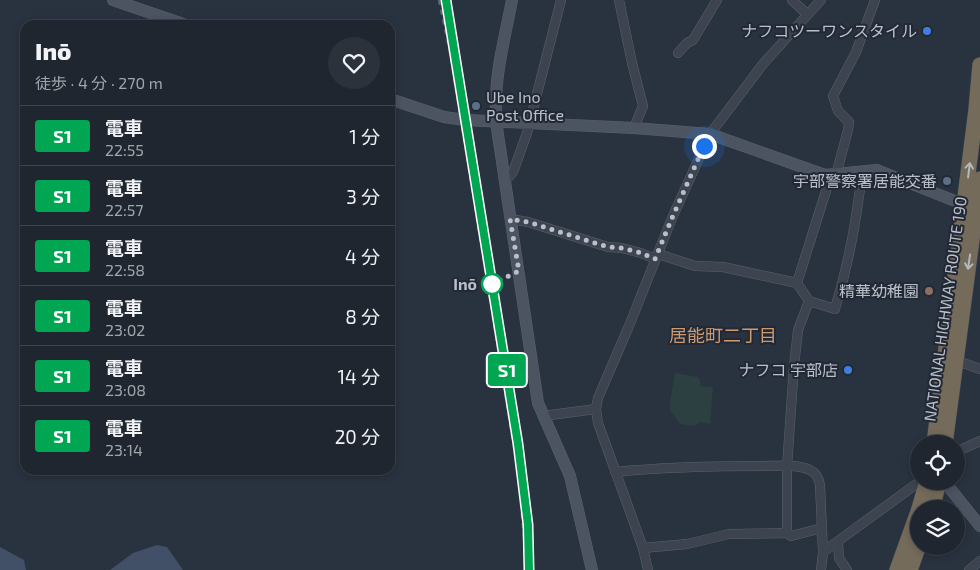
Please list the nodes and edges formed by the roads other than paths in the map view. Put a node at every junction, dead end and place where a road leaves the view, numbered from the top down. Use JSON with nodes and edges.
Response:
{"nodes":[{"id":1,"x":113,"y":0,"type":"edge"},
{"id":2,"x":512,"y":0,"type":"edge"},
{"id":3,"x":561,"y":0,"type":"edge"},
{"id":4,"x":619,"y":0,"type":"edge"},
{"id":5,"x":717,"y":0,"type":"edge"},
{"id":6,"x":792,"y":0,"type":"edge"},
{"id":7,"x":821,"y":0,"type":"edge"},
{"id":8,"x":874,"y":0,"type":"edge"},
{"id":9,"x":807,"y":14,"type":"junction"},
{"id":10,"x":171,"y":20,"type":"edge"},
{"id":11,"x":678,"y":53,"type":"dead end"},
{"id":12,"x":980,"y":65,"type":"edge"},
{"id":13,"x":395,"y":101,"type":"edge"},
{"id":14,"x":978,"y":104,"type":"edge"},
{"id":15,"x":496,"y":122,"type":"junction"},
{"id":16,"x":529,"y":123,"type":"junction"},
{"id":17,"x":634,"y":128,"type":"junction"},
{"id":18,"x":710,"y":134,"type":"junction"},
{"id":19,"x":862,"y":171,"type":"junction"},
{"id":20,"x":834,"y":175,"type":"junction"},
{"id":21,"x":980,"y":179,"type":"edge"},
{"id":22,"x":505,"y":181,"type":"junction"},
{"id":23,"x":973,"y":209,"type":"edge"},
{"id":24,"x":510,"y":219,"type":"junction"},
{"id":25,"x":656,"y":256,"type":"junction"},
{"id":26,"x":797,"y":283,"type":"junction"},
{"id":27,"x":809,"y":301,"type":"junction"},
{"id":28,"x":955,"y":360,"type":"junction"},
{"id":29,"x":980,"y":368,"type":"edge"},
{"id":30,"x":596,"y":409,"type":"junction"},
{"id":31,"x":544,"y":416,"type":"junction"},
{"id":32,"x":935,"y":435,"type":"edge"},
{"id":33,"x":946,"y":435,"type":"edge"},
{"id":34,"x":980,"y":441,"type":"edge"},
{"id":35,"x":965,"y":448,"type":"edge"},
{"id":36,"x":787,"y":466,"type":"junction"},
{"id":37,"x":615,"y":472,"type":"junction"},
{"id":38,"x":910,"y":489,"type":"edge"},
{"id":39,"x":951,"y":490,"type":"edge"},
{"id":40,"x":980,"y":526,"type":"edge"},
{"id":41,"x":822,"y":528,"type":"junction"},
{"id":42,"x":787,"y":533,"type":"junction"},
{"id":43,"x":910,"y":534,"type":"edge"},
{"id":44,"x":838,"y":542,"type":"junction"},
{"id":45,"x":643,"y":548,"type":"junction"},
{"id":46,"x":823,"y":552,"type":"junction"},
{"id":47,"x":915,"y":555,"type":"edge"},
{"id":48,"x":980,"y":561,"type":"edge"},
{"id":49,"x":592,"y":570,"type":"edge"},
{"id":50,"x":648,"y":570,"type":"edge"},
{"id":51,"x":821,"y":570,"type":"edge"},
{"id":52,"x":847,"y":570,"type":"edge"},
{"id":53,"x":897,"y":570,"type":"edge"},
{"id":54,"x":910,"y":570,"type":"edge"},
{"id":55,"x":969,"y":570,"type":"edge"}],
"edges":[{"from":1,"to":10,"type":"street"},
{"from":2,"to":15,"type":"street"},
{"from":3,"to":16,"type":"street"},
{"from":4,"to":17,"type":"street"},
{"from":5,"to":11,"type":"street"},
{"from":6,"to":9,"type":"street"},
{"from":7,"to":9,"type":"street"},
{"from":8,"to":20,"type":"street"},
{"from":9,"to":18,"type":"street"},
{"from":12,"to":14,"type":"highway","name":"NATIONAL HIGHWAY ROUTE 190"},
{"from":13,"to":15,"type":"street"},
{"from":23,"to":14,"type":"highway","name":"NATIONAL HIGHWAY ROUTE 190","one_way":true},
{"from":15,"to":16,"type":"street"},
{"from":15,"to":22,"type":"street"},
{"from":16,"to":17,"type":"street"},
{"from":16,"to":22,"type":"street"},
{"from":17,"to":18,"type":"street"},
{"from":18,"to":20,"type":"street"},
{"from":18,"to":25,"type":"street"},
{"from":19,"to":20,"type":"street"},
{"from":19,"to":23,"type":"street"},
{"from":19,"to":27,"type":"street"},
{"from":20,"to":26,"type":"street"},
{"from":21,"to":23,"type":"highway","name":"NATIONAL HIGHWAY ROUTE 190"},
{"from":22,"to":24,"type":"street"},
{"from":23,"to":28,"type":"highway","name":"NATIONAL HIGHWAY ROUTE 190","one_way":true},
{"from":23,"to":32,"type":"highway","name":"NATIONAL HIGHWAY ROUTE 190"},
{"from":24,"to":25,"type":"street"},
{"from":24,"to":31,"type":"street"},
{"from":25,"to":26,"type":"street"},
{"from":25,"to":30,"type":"street"},
{"from":26,"to":27,"type":"street"},
{"from":27,"to":36,"type":"street"},
{"from":28,"to":29,"type":"street"},
{"from":28,"to":33,"type":"highway","name":"NATIONAL HIGHWAY ROUTE 190"},
{"from":30,"to":31,"type":"street"},
{"from":30,"to":37,"type":"street"},
{"from":31,"to":49,"type":"street"},
{"from":34,"to":35,"type":"street"},
{"from":36,"to":37,"type":"street"},
{"from":36,"to":41,"type":"street"},
{"from":36,"to":42,"type":"street"},
{"from":37,"to":45,"type":"street"},
{"from":38,"to":44,"type":"street"},
{"from":39,"to":40,"type":"street"},
{"from":41,"to":42,"type":"street"},
{"from":41,"to":46,"type":"street"},
{"from":42,"to":45,"type":"street"},
{"from":43,"to":53,"type":"highway"},
{"from":44,"to":46,"type":"street"},
{"from":44,"to":52,"type":"street"},
{"from":45,"to":50,"type":"street"},
{"from":46,"to":51,"type":"street"},
{"from":47,"to":54,"type":"highway"},
{"from":48,"to":55,"type":"street"}]}
